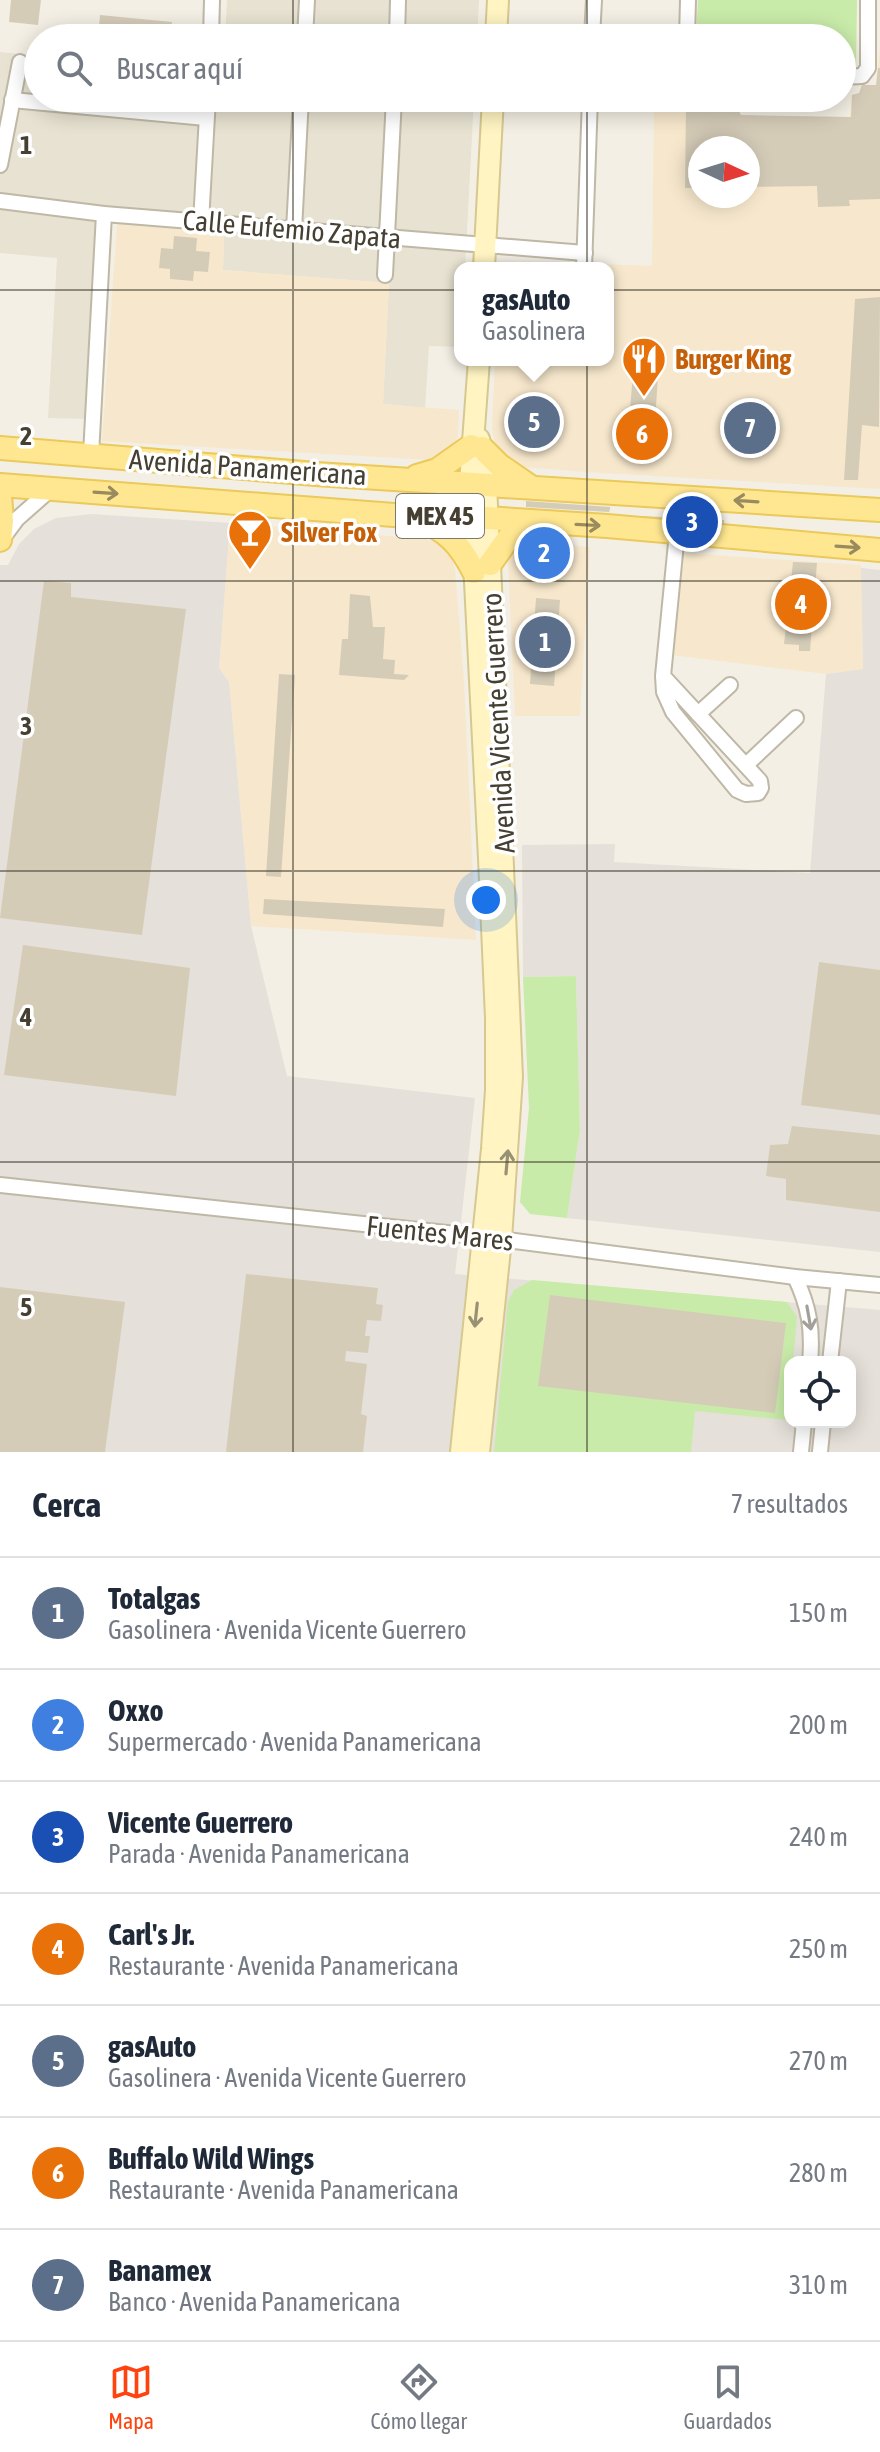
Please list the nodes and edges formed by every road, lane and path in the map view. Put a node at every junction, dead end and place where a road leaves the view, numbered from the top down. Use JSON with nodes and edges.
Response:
{"nodes":[{"id":1,"x":212,"y":0,"type":"edge"},
{"id":2,"x":307,"y":0,"type":"edge"},
{"id":3,"x":398,"y":0,"type":"edge"},
{"id":4,"x":498,"y":0,"type":"edge"},
{"id":5,"x":594,"y":0,"type":"edge"},
{"id":6,"x":688,"y":0,"type":"edge"},
{"id":7,"x":868,"y":0,"type":"edge"},
{"id":8,"x":211,"y":24,"type":"edge"},
{"id":9,"x":306,"y":24,"type":"edge"},
{"id":10,"x":397,"y":24,"type":"edge"},
{"id":11,"x":497,"y":24,"type":"edge"},
{"id":12,"x":593,"y":24,"type":"edge"},
{"id":13,"x":687,"y":24,"type":"edge"},
{"id":14,"x":20,"y":62,"type":"dead end"},
{"id":15,"x":856,"y":76,"type":"edge"},
{"id":16,"x":12,"y":100,"type":"junction"},
{"id":17,"x":24,"y":101,"type":"edge"},
{"id":18,"x":141,"y":112,"type":"edge"},
{"id":19,"x":207,"y":112,"type":"edge"},
{"id":20,"x":300,"y":112,"type":"edge"},
{"id":21,"x":393,"y":112,"type":"edge"},
{"id":22,"x":492,"y":112,"type":"edge"},
{"id":23,"x":590,"y":112,"type":"edge"},
{"id":24,"x":206,"y":118,"type":"junction"},
{"id":25,"x":0,"y":165,"type":"edge"},
{"id":26,"x":0,"y":201,"type":"edge"},
{"id":27,"x":104,"y":214,"type":"junction"},
{"id":28,"x":201,"y":222,"type":"junction"},
{"id":29,"x":294,"y":230,"type":"junction"},
{"id":30,"x":387,"y":238,"type":"junction"},
{"id":31,"x":485,"y":244,"type":"junction"},
{"id":32,"x":585,"y":260,"type":"edge"},
{"id":33,"x":484,"y":262,"type":"edge"},
{"id":34,"x":385,"y":275,"type":"dead end"},
{"id":35,"x":479,"y":366,"type":"edge"},
{"id":36,"x":476,"y":439,"type":"junction"},
{"id":37,"x":0,"y":448,"type":"edge"},
{"id":38,"x":45,"y":452,"type":"junction"},
{"id":39,"x":91,"y":455,"type":"junction"},
{"id":40,"x":406,"y":479,"type":"junction"},
{"id":41,"x":478,"y":484,"type":"junction"},
{"id":42,"x":0,"y":485,"type":"edge"},
{"id":43,"x":45,"y":488,"type":"junction"},
{"id":44,"x":532,"y":488,"type":"junction"},
{"id":45,"x":0,"y":495,"type":"edge"},
{"id":46,"x":880,"y":510,"type":"edge"},
{"id":47,"x":407,"y":516,"type":"junction"},
{"id":48,"x":480,"y":517,"type":"junction"},
{"id":49,"x":530,"y":521,"type":"junction"},
{"id":50,"x":677,"y":533,"type":"junction"},
{"id":51,"x":0,"y":542,"type":"edge"},
{"id":52,"x":880,"y":550,"type":"edge"},
{"id":53,"x":482,"y":568,"type":"junction"},
{"id":54,"x":663,"y":676,"type":"junction"},
{"id":55,"x":730,"y":685,"type":"dead end"},
{"id":56,"x":698,"y":714,"type":"junction"},
{"id":57,"x":796,"y":718,"type":"dead end"},
{"id":58,"x":746,"y":765,"type":"junction"},
{"id":59,"x":0,"y":1185,"type":"edge"},
{"id":60,"x":492,"y":1238,"type":"junction"},
{"id":61,"x":795,"y":1277,"type":"junction"},
{"id":62,"x":839,"y":1281,"type":"junction"},
{"id":63,"x":880,"y":1285,"type":"edge"},
{"id":64,"x":810,"y":1356,"type":"edge"},
{"id":65,"x":831,"y":1356,"type":"edge"},
{"id":66,"x":803,"y":1428,"type":"edge"},
{"id":67,"x":822,"y":1428,"type":"edge"},
{"id":68,"x":461,"y":1452,"type":"edge"},
{"id":69,"x":479,"y":1452,"type":"edge"},
{"id":70,"x":801,"y":1452,"type":"edge"},
{"id":71,"x":820,"y":1452,"type":"edge"}],
"edges":[{"from":1,"to":8,"type":"street"},
{"from":2,"to":9,"type":"street"},
{"from":3,"to":10,"type":"street"},
{"from":4,"to":11,"type":"main road"},
{"from":5,"to":12,"type":"street"},
{"from":6,"to":13,"type":"street"},
{"from":7,"to":15,"type":"street"},
{"from":14,"to":16,"type":"street"},
{"from":16,"to":17,"type":"street"},
{"from":16,"to":25,"type":"street"},
{"from":18,"to":24,"type":"street"},
{"from":19,"to":24,"type":"street"},
{"from":20,"to":29,"type":"street"},
{"from":21,"to":30,"type":"street"},
{"from":22,"to":31,"type":"main road"},
{"from":23,"to":32,"type":"street"},
{"from":24,"to":28,"type":"street"},
{"from":26,"to":27,"type":"street","name":"Calle Eufemio Zapata"},
{"from":27,"to":28,"type":"street","name":"Calle Eufemio Zapata"},
{"from":27,"to":39,"type":"street"},
{"from":28,"to":29,"type":"street","name":"Calle Eufemio Zapata"},
{"from":29,"to":30,"type":"street","name":"Calle Eufemio Zapata"},
{"from":30,"to":31,"type":"street","name":"Calle Eufemio Zapata"},
{"from":30,"to":34,"type":"street"},
{"from":31,"to":32,"type":"street","name":"Calle Eufemio Zapata"},
{"from":31,"to":33,"type":"main road"},
{"from":35,"to":36,"type":"main road","name":"Avenida Vicente Guerrero"},
{"from":36,"to":40,"type":"main road"},
{"from":36,"to":41,"type":"main road","name":"Avenida Vicente Guerrero"},
{"from":36,"to":44,"type":"main road"},
{"from":37,"to":38,"type":"main road","name":"Avenida Panamericana","number":"MEX 45"},
{"from":38,"to":39,"type":"main road","name":"Avenida Panamericana","number":"MEX 45"},
{"from":38,"to":43,"type":"main road"},
{"from":39,"to":40,"type":"main road","name":"Avenida Panamericana","number":"MEX 45"},
{"from":40,"to":41,"type":"main road","name":"Avenida Panamericana","number":"MEX 45"},
{"from":41,"to":44,"type":"main road","name":"Avenida Panamericana","number":"MEX 45"},
{"from":41,"to":48,"type":"main road","name":"Avenida Vicente Guerrero"},
{"from":42,"to":43,"type":"main road","name":"Avenida Panamericana","number":"MEX 45"},
{"from":43,"to":47,"type":"main road","name":"Avenida Panamericana","number":"MEX 45","one_way":true},
{"from":43,"to":51,"type":"street"},
{"from":46,"to":44,"type":"main road","name":"Avenida Panamericana","number":"MEX 45","one_way":true},
{"from":45,"to":51,"type":"main road"},
{"from":47,"to":48,"type":"main road","name":"Avenida Panamericana","number":"MEX 45"},
{"from":47,"to":53,"type":"main road"},
{"from":48,"to":49,"type":"main road","name":"Avenida Panamericana","number":"MEX 45"},
{"from":48,"to":53,"type":"main road","name":"Avenida Vicente Guerrero"},
{"from":49,"to":50,"type":"main road","name":"Avenida Panamericana","number":"MEX 45","one_way":true},
{"from":49,"to":53,"type":"main road"},
{"from":50,"to":52,"type":"main road","name":"Avenida Panamericana","number":"MEX 45","one_way":true},
{"from":50,"to":54,"type":"street"},
{"from":53,"to":60,"type":"main road","name":"Avenida Vicente Guerrero"},
{"from":54,"to":56,"type":"street"},
{"from":54,"to":58,"type":"street"},
{"from":55,"to":56,"type":"street"},
{"from":56,"to":58,"type":"street"},
{"from":57,"to":58,"type":"street"},
{"from":59,"to":60,"type":"street","name":"Fuentes Mares"},
{"from":60,"to":61,"type":"street","name":"Fuentes Mares"},
{"from":60,"to":68,"type":"main road","name":"Avenida Vicente Guerrero","one_way":true},
{"from":60,"to":69,"type":"main road","name":"Avenida Vicente Guerrero"},
{"from":61,"to":62,"type":"street","name":"Fuentes Mares"},
{"from":61,"to":64,"type":"street","one_way":true},
{"from":62,"to":63,"type":"street","name":"Fuentes Mares"},
{"from":62,"to":65,"type":"street"},
{"from":66,"to":70,"type":"street"},
{"from":67,"to":71,"type":"street"}]}
